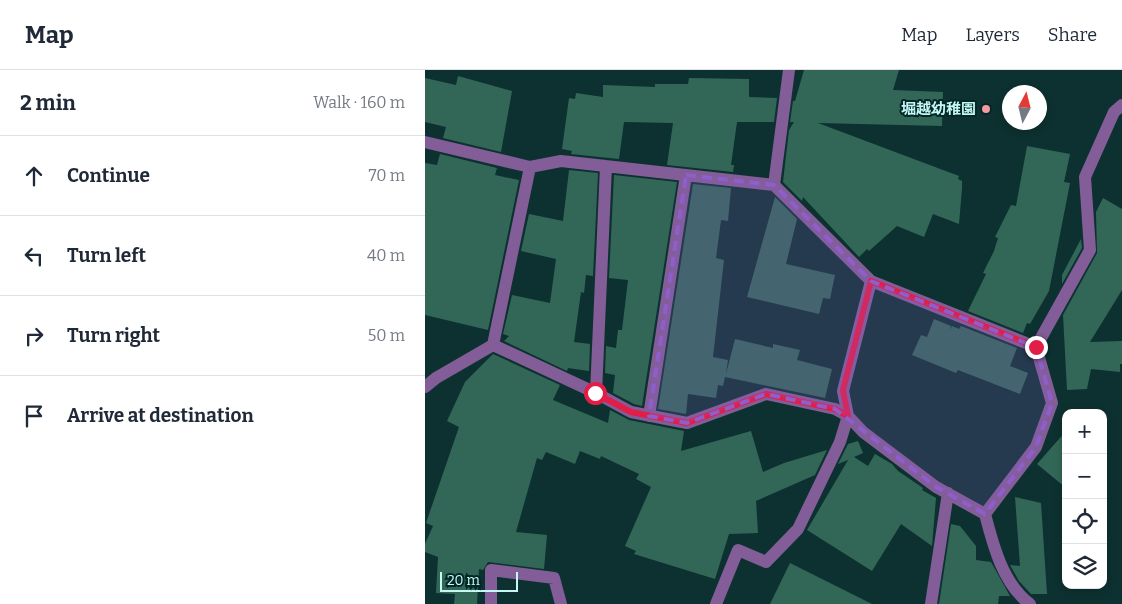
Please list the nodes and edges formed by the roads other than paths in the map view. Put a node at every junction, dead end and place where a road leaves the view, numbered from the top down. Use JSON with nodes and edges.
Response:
{"nodes":[{"id":1,"x":789,"y":70,"type":"edge"},
{"id":2,"x":1122,"y":105,"type":"edge"},
{"id":3,"x":425,"y":142,"type":"edge"},
{"id":4,"x":606,"y":166,"type":"junction"},
{"id":5,"x":530,"y":167,"type":"junction"},
{"id":6,"x":686,"y":175,"type":"junction"},
{"id":7,"x":774,"y":185,"type":"junction"},
{"id":8,"x":871,"y":281,"type":"junction"},
{"id":9,"x":493,"y":345,"type":"junction"},
{"id":10,"x":1036,"y":347,"type":"junction"},
{"id":11,"x":425,"y":387,"type":"edge"},
{"id":12,"x":595,"y":393,"type":"junction"},
{"id":13,"x":649,"y":416,"type":"junction"},
{"id":14,"x":848,"y":416,"type":"junction"},
{"id":15,"x":948,"y":493,"type":"junction"},
{"id":16,"x":985,"y":514,"type":"junction"},
{"id":17,"x":491,"y":604,"type":"edge"},
{"id":18,"x":561,"y":604,"type":"edge"},
{"id":19,"x":716,"y":604,"type":"edge"},
{"id":20,"x":931,"y":604,"type":"edge"},
{"id":21,"x":1030,"y":604,"type":"edge"}],
"edges":[{"from":1,"to":7,"type":"street"},
{"from":2,"to":10,"type":"street"},
{"from":3,"to":5,"type":"street"},
{"from":4,"to":5,"type":"street"},
{"from":4,"to":6,"type":"street"},
{"from":4,"to":12,"type":"street"},
{"from":5,"to":9,"type":"street"},
{"from":6,"to":7,"type":"street"},
{"from":6,"to":13,"type":"street"},
{"from":7,"to":8,"type":"street"},
{"from":8,"to":10,"type":"street"},
{"from":8,"to":14,"type":"street"},
{"from":9,"to":11,"type":"street"},
{"from":9,"to":12,"type":"street"},
{"from":10,"to":16,"type":"street"},
{"from":12,"to":13,"type":"street"},
{"from":13,"to":14,"type":"street"},
{"from":14,"to":15,"type":"street"},
{"from":14,"to":19,"type":"street"},
{"from":15,"to":16,"type":"street"},
{"from":15,"to":20,"type":"street"},
{"from":16,"to":21,"type":"street"},
{"from":17,"to":18,"type":"street"}]}
